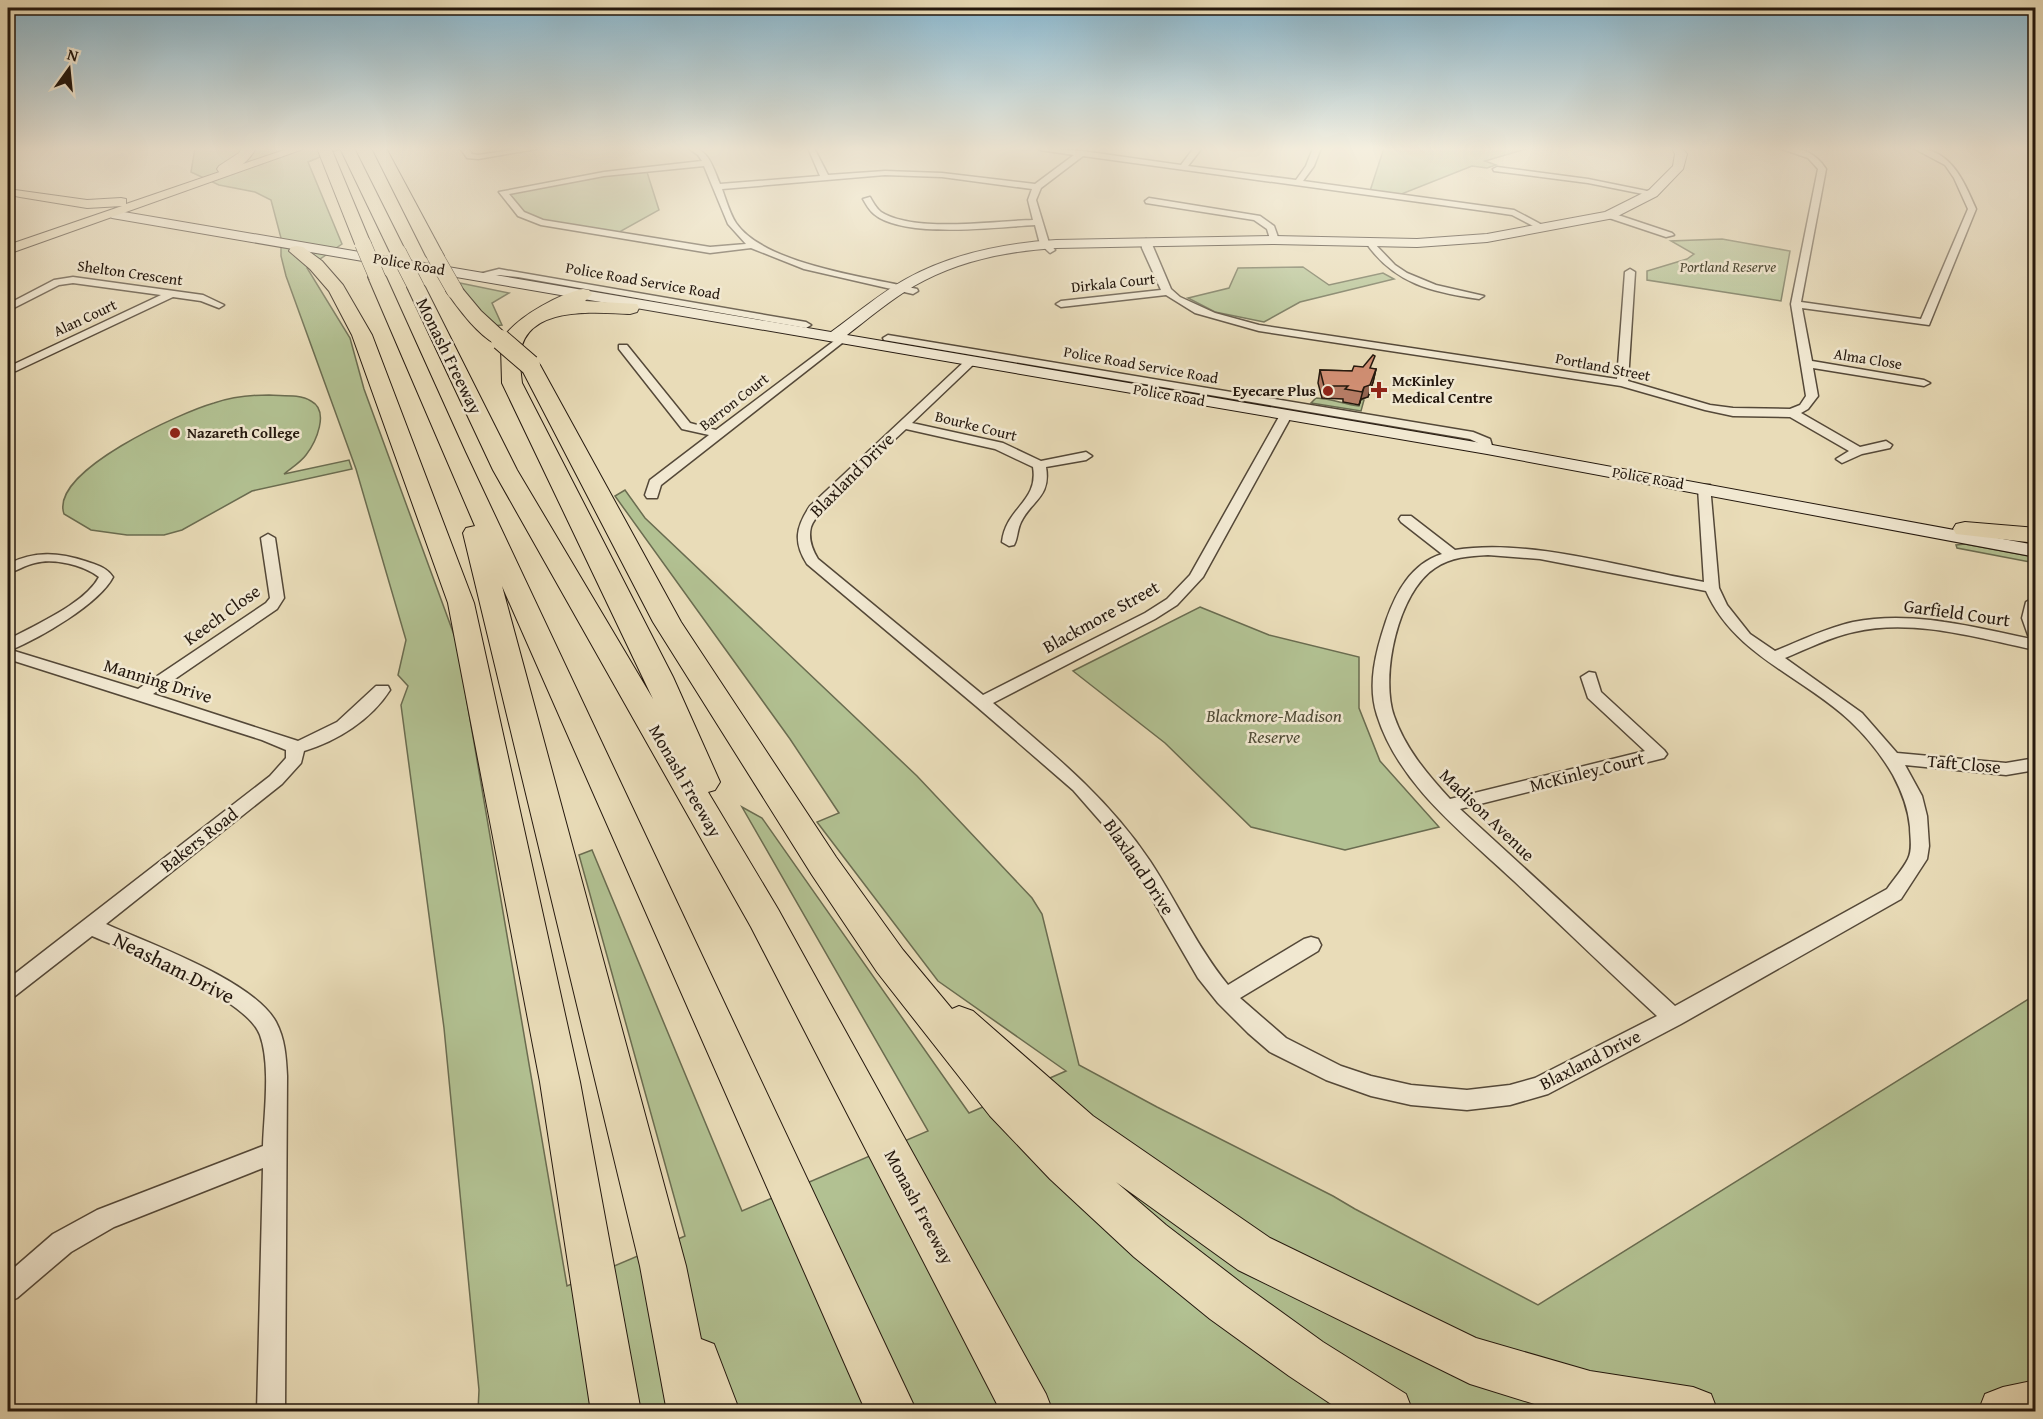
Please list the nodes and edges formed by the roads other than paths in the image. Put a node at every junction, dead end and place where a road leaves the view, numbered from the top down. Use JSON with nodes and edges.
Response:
{"nodes":[{"id":1,"x":92,"y":214,"type":"edge"},
{"id":2,"x":134,"y":214,"type":"edge"},
{"id":3,"x":345,"y":214,"type":"edge"},
{"id":4,"x":379,"y":214,"type":"edge"},
{"id":5,"x":413,"y":214,"type":"edge"},
{"id":6,"x":522,"y":214,"type":"edge"},
{"id":7,"x":728,"y":214,"type":"edge"},
{"id":8,"x":882,"y":214,"type":"edge"},
{"id":9,"x":1036,"y":214,"type":"edge"},
{"id":10,"x":1233,"y":214,"type":"edge"},
{"id":11,"x":1516,"y":214,"type":"edge"},
{"id":12,"x":1813,"y":214,"type":"edge"},
{"id":13,"x":1970,"y":214,"type":"edge"},
{"id":14,"x":97,"y":215,"type":"junction"},
{"id":15,"x":1609,"y":215,"type":"joint"},
{"id":16,"x":142,"y":219,"type":"junction"},
{"id":17,"x":1038,"y":222,"type":"junction"},
{"id":18,"x":1544,"y":228,"type":"junction"},
{"id":19,"x":207,"y":235,"type":"junction"},
{"id":20,"x":1669,"y":235,"type":"dead end"},
{"id":21,"x":1274,"y":240,"type":"junction"},
{"id":22,"x":8,"y":243,"type":"edge"},
{"id":23,"x":1371,"y":243,"type":"junction"},
{"id":24,"x":1145,"y":244,"type":"junction"},
{"id":25,"x":752,"y":245,"type":"junction"},
{"id":26,"x":1047,"y":247,"type":"junction"},
{"id":27,"x":8,"y":250,"type":"edge"},
{"id":28,"x":297,"y":251,"type":"junction"},
{"id":29,"x":357,"y":253,"type":"junction"},
{"id":30,"x":1630,"y":272,"type":"dead end"},
{"id":31,"x":476,"y":276,"type":"junction"},
{"id":32,"x":338,"y":289,"type":"junction"},
{"id":33,"x":907,"y":290,"type":"junction"},
{"id":34,"x":1167,"y":292,"type":"junction"},
{"id":35,"x":171,"y":294,"type":"junction"},
{"id":36,"x":579,"y":296,"type":"junction"},
{"id":37,"x":1479,"y":296,"type":"dead end"},
{"id":38,"x":1061,"y":304,"type":"dead end"},
{"id":39,"x":1796,"y":304,"type":"junction"},
{"id":40,"x":219,"y":305,"type":"dead end"},
{"id":41,"x":8,"y":308,"type":"edge"},
{"id":42,"x":630,"y":308,"type":"junction"},
{"id":43,"x":744,"y":318,"type":"junction"},
{"id":44,"x":530,"y":322,"type":"junction"},
{"id":45,"x":806,"y":325,"type":"dead end"},
{"id":46,"x":843,"y":338,"type":"junction"},
{"id":47,"x":888,"y":338,"type":"dead end"},
{"id":48,"x":623,"y":347,"type":"dead end"},
{"id":49,"x":970,"y":362,"type":"junction"},
{"id":50,"x":1807,"y":364,"type":"junction"},
{"id":51,"x":12,"y":369,"type":"dead end"},
{"id":52,"x":1045,"y":369,"type":"junction"},
{"id":53,"x":1622,"y":383,"type":"junction"},
{"id":54,"x":1924,"y":383,"type":"dead end"},
{"id":55,"x":1792,"y":413,"type":"junction"},
{"id":56,"x":1286,"y":415,"type":"junction"},
{"id":57,"x":1390,"y":422,"type":"junction"},
{"id":58,"x":903,"y":425,"type":"junction"},
{"id":59,"x":1372,"y":430,"type":"junction"},
{"id":60,"x":718,"y":434,"type":"junction"},
{"id":61,"x":1886,"y":445,"type":"dead end"},
{"id":62,"x":1487,"y":449,"type":"junction"},
{"id":63,"x":1858,"y":451,"type":"junction"},
{"id":64,"x":454,"y":452,"type":"junction"},
{"id":65,"x":1086,"y":456,"type":"dead end"},
{"id":66,"x":1842,"y":459,"type":"dead end"},
{"id":67,"x":1039,"y":465,"type":"junction"},
{"id":68,"x":1705,"y":488,"type":"junction"},
{"id":69,"x":652,"y":495,"type":"dead end"},
{"id":70,"x":1406,"y":519,"type":"dead end"},
{"id":71,"x":1965,"y":528,"type":"joint"},
{"id":72,"x":268,"y":538,"type":"dead end"},
{"id":73,"x":2036,"y":538,"type":"edge"},
{"id":74,"x":1009,"y":542,"type":"dead end"},
{"id":75,"x":2036,"y":551,"type":"edge"},
{"id":76,"x":1452,"y":555,"type":"junction"},
{"id":77,"x":8,"y":569,"type":"edge"},
{"id":78,"x":1712,"y":588,"type":"junction"},
{"id":79,"x":2033,"y":602,"type":"dead end"},
{"id":80,"x":2036,"y":635,"type":"edge"},
{"id":81,"x":2036,"y":645,"type":"edge"},
{"id":82,"x":8,"y":646,"type":"edge"},
{"id":83,"x":8,"y":654,"type":"edge"},
{"id":84,"x":1771,"y":658,"type":"junction"},
{"id":85,"x":1589,"y":677,"type":"dead end"},
{"id":86,"x":382,"y":690,"type":"dead end"},
{"id":87,"x":139,"y":696,"type":"junction"},
{"id":88,"x":982,"y":702,"type":"junction"},
{"id":89,"x":295,"y":748,"type":"junction"},
{"id":90,"x":1892,"y":758,"type":"junction"},
{"id":91,"x":2036,"y":764,"type":"edge"},
{"id":92,"x":1447,"y":806,"type":"junction"},
{"id":93,"x":765,"y":919,"type":"junction"},
{"id":94,"x":90,"y":926,"type":"junction"},
{"id":95,"x":1311,"y":945,"type":"dead end"},
{"id":96,"x":890,"y":961,"type":"junction"},
{"id":97,"x":8,"y":990,"type":"edge"},
{"id":98,"x":1225,"y":997,"type":"junction"},
{"id":99,"x":1673,"y":1018,"type":"junction"},
{"id":100,"x":275,"y":1152,"type":"junction"},
{"id":101,"x":663,"y":1266,"type":"junction"},
{"id":102,"x":8,"y":1289,"type":"edge"},
{"id":103,"x":2036,"y":1405,"type":"edge"},
{"id":104,"x":271,"y":1412,"type":"edge"},
{"id":105,"x":616,"y":1412,"type":"edge"},
{"id":106,"x":692,"y":1412,"type":"edge"},
{"id":107,"x":715,"y":1412,"type":"edge"},
{"id":108,"x":892,"y":1412,"type":"edge"},
{"id":109,"x":1028,"y":1412,"type":"edge"},
{"id":110,"x":1388,"y":1412,"type":"edge"},
{"id":111,"x":1693,"y":1412,"type":"edge"},
{"id":112,"x":2003,"y":1412,"type":"edge"}],
"edges":[{"from":1,"to":14,"type":"main road","name":"Police Road"},
{"from":2,"to":16,"type":"main road"},
{"from":3,"to":29,"type":"highway","name":"Monash Freeway"},
{"from":4,"to":93,"type":"highway","name":"Monash Freeway","bridge":true},
{"from":5,"to":96,"type":"highway","bridge":true},
{"from":6,"to":25,"type":"street"},
{"from":7,"to":25,"type":"street"},
{"from":8,"to":17,"type":"street"},
{"from":9,"to":17,"type":"street"},
{"from":10,"to":21,"type":"street"},
{"from":11,"to":18,"type":"street"},
{"from":12,"to":39,"type":"street"},
{"from":13,"to":39,"type":"street"},
{"from":14,"to":16,"type":"main road","name":"Police Road"},
{"from":14,"to":19,"type":"main road","name":"Police Road"},
{"from":14,"to":22,"type":"main road"},
{"from":14,"to":27,"type":"main road"},
{"from":15,"to":18,"type":"main road"},
{"from":15,"to":20,"type":"street"},
{"from":16,"to":19,"type":"main road","name":"Police Road"},
{"from":17,"to":26,"type":"street"},
{"from":18,"to":23,"type":"main road"},
{"from":19,"to":28,"type":"main road","name":"Police Road"},
{"from":19,"to":29,"type":"main road","name":"Police Road"},
{"from":21,"to":23,"type":"main road"},
{"from":21,"to":24,"type":"main road"},
{"from":23,"to":37,"type":"street"},
{"from":24,"to":26,"type":"main road"},
{"from":24,"to":34,"type":"street"},
{"from":25,"to":33,"type":"street"},
{"from":26,"to":33,"type":"main road"},
{"from":28,"to":29,"type":"main road","name":"Police Road"},
{"from":28,"to":32,"type":"highway"},
{"from":29,"to":31,"type":"main road","name":"Police Road"},
{"from":29,"to":32,"type":"highway"},
{"from":29,"to":36,"type":"main road","name":"Police Road"},
{"from":29,"to":64,"type":"highway","name":"Monash Freeway","bridge":true},
{"from":30,"to":53,"type":"street"},
{"from":31,"to":36,"type":"main road","name":"Police Road"},
{"from":31,"to":43,"type":"street","name":"Police Road Service Road"},
{"from":32,"to":105,"type":"highway"},
{"from":33,"to":46,"type":"main road"},
{"from":34,"to":38,"type":"street","name":"Dirkala Court"},
{"from":34,"to":53,"type":"street","name":"Portland Street"},
{"from":35,"to":40,"type":"street","name":"Shelton Crescent"},
{"from":35,"to":41,"type":"street","name":"Shelton Crescent"},
{"from":35,"to":51,"type":"street","name":"Alan Court"},
{"from":36,"to":42,"type":"main road","name":"Police Road"},
{"from":36,"to":43,"type":"main road","name":"Police Road"},
{"from":36,"to":44,"type":"highway"},
{"from":39,"to":50,"type":"street"},
{"from":42,"to":43,"type":"main road","name":"Police Road"},
{"from":42,"to":44,"type":"highway"},
{"from":43,"to":45,"type":"street","name":"Police Road Service Road"},
{"from":43,"to":46,"type":"main road","name":"Police Road"},
{"from":44,"to":93,"type":"highway"},
{"from":46,"to":49,"type":"main road","name":"Police Road"},
{"from":46,"to":60,"type":"street","name":"Barron Court"},
{"from":47,"to":52,"type":"street","name":"Police Road Service Road"},
{"from":48,"to":60,"type":"street"},
{"from":49,"to":52,"type":"main road","name":"Police Road"},
{"from":49,"to":58,"type":"street","name":"Blaxland Drive"},
{"from":50,"to":54,"type":"street","name":"Alma Close"},
{"from":50,"to":55,"type":"street"},
{"from":52,"to":56,"type":"main road","name":"Police Road"},
{"from":52,"to":57,"type":"street","name":"Police Road Service Road"},
{"from":53,"to":55,"type":"street","name":"Portland Street"},
{"from":55,"to":63,"type":"street"},
{"from":56,"to":59,"type":"main road","name":"Police Road"},
{"from":56,"to":88,"type":"street","name":"Blackmore Street"},
{"from":57,"to":59,"type":"street"},
{"from":57,"to":62,"type":"street","name":"Police Road Service Road"},
{"from":58,"to":67,"type":"street","name":"Bourke Court"},
{"from":58,"to":88,"type":"street","name":"Blaxland Drive"},
{"from":59,"to":62,"type":"main road","name":"Police Road"},
{"from":60,"to":69,"type":"street","name":"Barron Court"},
{"from":61,"to":63,"type":"street"},
{"from":62,"to":68,"type":"main road","name":"Police Road"},
{"from":63,"to":66,"type":"street"},
{"from":64,"to":101,"type":"highway"},
{"from":64,"to":108,"type":"highway","name":"Monash Freeway"},
{"from":65,"to":67,"type":"street"},
{"from":67,"to":74,"type":"street"},
{"from":68,"to":71,"type":"main road","name":"Police Road"},
{"from":68,"to":75,"type":"main road","name":"Police Road"},
{"from":68,"to":78,"type":"street","name":"Blaxland Drive"},
{"from":70,"to":76,"type":"street"},
{"from":71,"to":73,"type":"highway"},
{"from":72,"to":87,"type":"street","name":"Keech Close"},
{"from":76,"to":78,"type":"street","name":"Madison Avenue"},
{"from":76,"to":92,"type":"street","name":"Madison Avenue"},
{"from":77,"to":82,"type":"street"},
{"from":78,"to":84,"type":"street","name":"Blaxland Drive"},
{"from":79,"to":80,"type":"street","name":"Garfield Court"},
{"from":81,"to":84,"type":"street","name":"Garfield Court"},
{"from":83,"to":87,"type":"street","name":"Manning Drive"},
{"from":84,"to":90,"type":"street","name":"Blaxland Drive"},
{"from":85,"to":92,"type":"street","name":"McKinley Court"},
{"from":86,"to":89,"type":"street"},
{"from":87,"to":89,"type":"street","name":"Manning Drive"},
{"from":88,"to":98,"type":"street","name":"Blaxland Drive"},
{"from":89,"to":94,"type":"street","name":"Bakers Road"},
{"from":90,"to":91,"type":"street","name":"Taft Close"},
{"from":90,"to":99,"type":"street","name":"Blaxland Drive"},
{"from":92,"to":99,"type":"street","name":"Madison Avenue"},
{"from":93,"to":109,"type":"highway","name":"Monash Freeway"},
{"from":94,"to":97,"type":"street","name":"Bakers Road"},
{"from":94,"to":100,"type":"street","name":"Neasham Drive"},
{"from":95,"to":98,"type":"street"},
{"from":96,"to":110,"type":"highway"},
{"from":96,"to":111,"type":"highway"},
{"from":98,"to":99,"type":"street","name":"Blaxland Drive"},
{"from":100,"to":102,"type":"street"},
{"from":100,"to":104,"type":"street","name":"Neasham Drive"},
{"from":101,"to":106,"type":"highway"},
{"from":101,"to":107,"type":"highway"},
{"from":103,"to":112,"type":"highway"}]}
